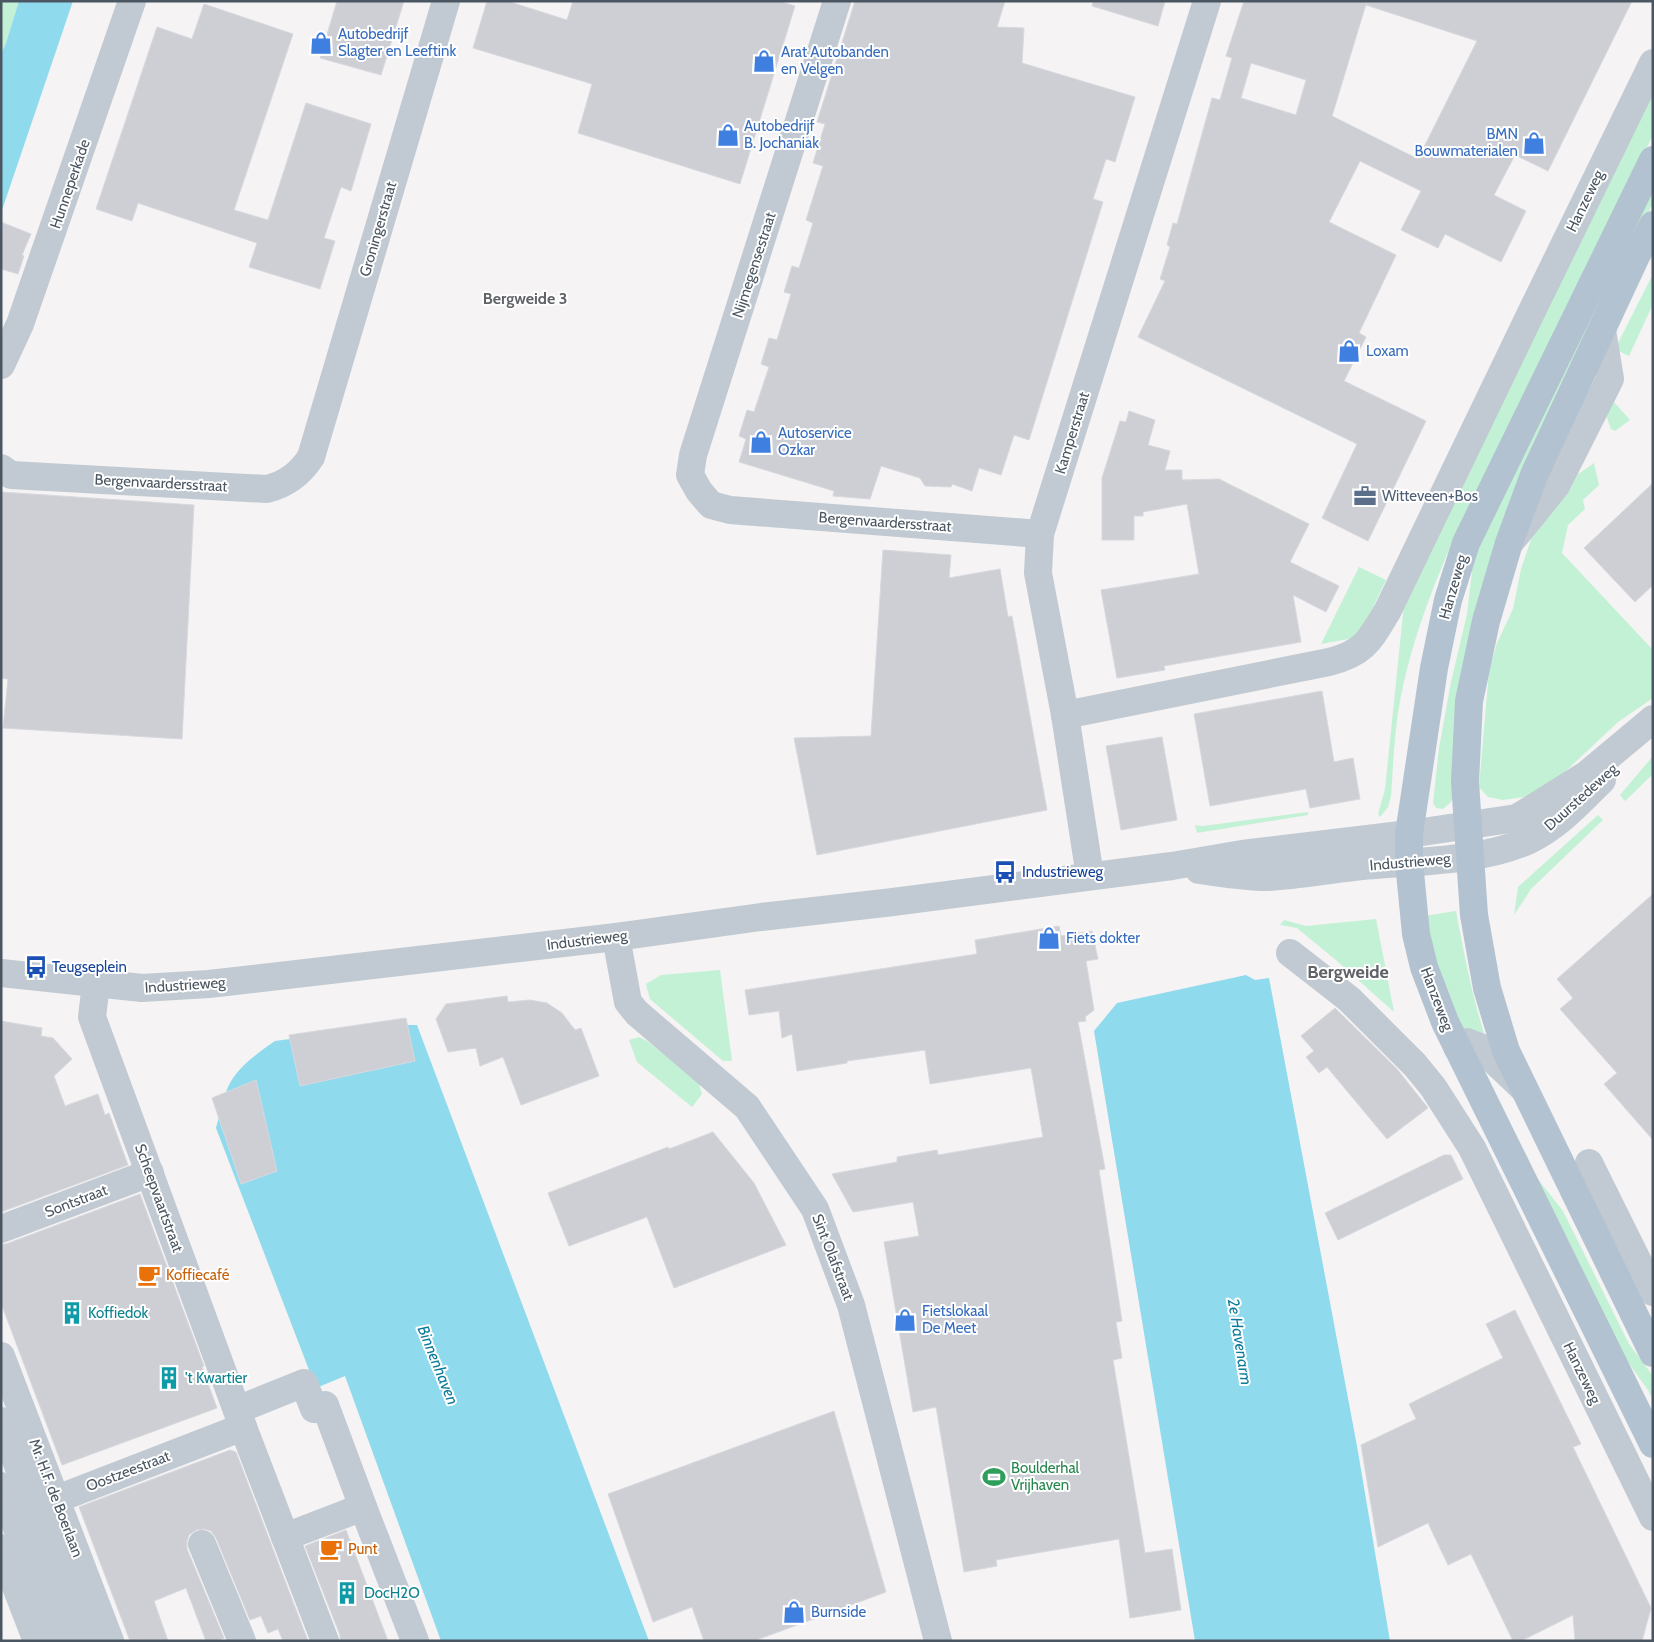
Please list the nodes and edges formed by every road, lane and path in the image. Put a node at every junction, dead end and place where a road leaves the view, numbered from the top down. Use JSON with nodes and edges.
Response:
{"nodes":[{"id":1,"x":132,"y":1,"type":"edge"},
{"id":2,"x":446,"y":1,"type":"edge"},
{"id":3,"x":837,"y":1,"type":"edge"},
{"id":4,"x":1207,"y":1,"type":"edge"},
{"id":5,"x":1653,"y":63,"type":"edge"},
{"id":6,"x":1653,"y":160,"type":"edge"},
{"id":7,"x":1653,"y":225,"type":"edge"},
{"id":8,"x":1644,"y":252,"type":"edge"},
{"id":9,"x":1,"y":365,"type":"edge"},
{"id":10,"x":311,"y":457,"type":"joint"},
{"id":11,"x":1,"y":468,"type":"edge"},
{"id":12,"x":730,"y":510,"type":"joint"},
{"id":13,"x":1040,"y":534,"type":"junction"},
{"id":14,"x":1065,"y":714,"type":"junction"},
{"id":15,"x":1653,"y":719,"type":"edge"},
{"id":16,"x":1653,"y":728,"type":"edge"},
{"id":17,"x":1468,"y":825,"type":"junction"},
{"id":18,"x":1410,"y":834,"type":"junction"},
{"id":19,"x":1469,"y":856,"type":"junction"},
{"id":20,"x":1409,"y":862,"type":"junction"},
{"id":21,"x":1172,"y":866,"type":"junction"},
{"id":22,"x":1090,"y":876,"type":"junction"},
{"id":23,"x":616,"y":937,"type":"junction"},
{"id":24,"x":1290,"y":953,"type":"dead end"},
{"id":25,"x":1,"y":973,"type":"edge"},
{"id":26,"x":96,"y":984,"type":"junction"},
{"id":27,"x":1457,"y":1047,"type":"junction"},
{"id":28,"x":1522,"y":1087,"type":"junction"},
{"id":29,"x":1589,"y":1163,"type":"dead end"},
{"id":30,"x":150,"y":1173,"type":"junction"},
{"id":31,"x":1,"y":1229,"type":"edge"},
{"id":32,"x":1653,"y":1292,"type":"edge"},
{"id":33,"x":1653,"y":1353,"type":"edge"},
{"id":34,"x":1,"y":1356,"type":"edge"},
{"id":35,"x":240,"y":1419,"type":"junction"},
{"id":36,"x":1,"y":1421,"type":"edge"},
{"id":37,"x":1653,"y":1444,"type":"edge"},
{"id":38,"x":1,"y":1486,"type":"edge"},
{"id":39,"x":34,"y":1507,"type":"junction"},
{"id":40,"x":363,"y":1507,"type":"junction"},
{"id":41,"x":1653,"y":1516,"type":"edge"},
{"id":42,"x":285,"y":1537,"type":"junction"},
{"id":43,"x":202,"y":1544,"type":"dead end"},
{"id":44,"x":1,"y":1548,"type":"edge"},
{"id":45,"x":37,"y":1641,"type":"edge"},
{"id":46,"x":60,"y":1641,"type":"edge"},
{"id":47,"x":85,"y":1641,"type":"edge"},
{"id":48,"x":110,"y":1641,"type":"edge"},
{"id":49,"x":242,"y":1641,"type":"edge"},
{"id":50,"x":325,"y":1641,"type":"edge"},
{"id":51,"x":415,"y":1641,"type":"edge"},
{"id":52,"x":938,"y":1641,"type":"edge"}],
"edges":[{"from":1,"to":9,"type":"street","name":"Hunneperkade"},
{"from":2,"to":10,"type":"street","name":"Groningerstraat"},
{"from":3,"to":12,"type":"street","name":"Nijmegensestraat"},
{"from":4,"to":13,"type":"street","name":"Kamperstraat"},
{"from":5,"to":14,"type":"street","name":"Hanzeweg"},
{"from":6,"to":18,"type":"main road","name":"Hanzeweg"},
{"from":7,"to":8,"type":"main road","name":"Hanzeweg"},
{"from":8,"to":17,"type":"main road","name":"Hanzeweg"},
{"from":10,"to":11,"type":"street","name":"Bergenvaardersstraat"},
{"from":12,"to":13,"type":"street","name":"Bergenvaardersstraat"},
{"from":13,"to":14,"type":"street","name":"Kamperstraat"},
{"from":14,"to":22,"type":"street","name":"Kamperstraat"},
{"from":15,"to":17,"type":"street","name":"Duurstedeweg"},
{"from":16,"to":19,"type":"street","name":"Duurstedeweg"},
{"from":17,"to":18,"type":"street","name":"Industrieweg"},
{"from":17,"to":19,"type":"main road","name":"Hanzeweg"},
{"from":18,"to":20,"type":"main road","name":"Hanzeweg"},
{"from":18,"to":21,"type":"street","name":"Industrieweg"},
{"from":19,"to":20,"type":"street","name":"Industrieweg"},
{"from":19,"to":28,"type":"main road","name":"Hanzeweg"},
{"from":20,"to":21,"type":"street","name":"Industrieweg"},
{"from":20,"to":27,"type":"main road","name":"Hanzeweg"},
{"from":21,"to":22,"type":"street","name":"Industrieweg"},
{"from":22,"to":23,"type":"street","name":"Industrieweg"},
{"from":23,"to":26,"type":"street","name":"Industrieweg"},
{"from":23,"to":52,"type":"street","name":"Sint Olafstraat"},
{"from":24,"to":41,"type":"street","name":"Hanzeweg"},
{"from":25,"to":26,"type":"street","name":"Industrieweg"},
{"from":26,"to":30,"type":"street","name":"Scheepvaartstraat"},
{"from":27,"to":28,"type":"street","name":"Hanzeweg"},
{"from":27,"to":37,"type":"main road","name":"Hanzeweg"},
{"from":28,"to":33,"type":"main road","name":"Hanzeweg"},
{"from":29,"to":32,"type":"street"},
{"from":30,"to":31,"type":"street","name":"Sontstraat"},
{"from":30,"to":35,"type":"street","name":"Scheepvaartstraat"},
{"from":34,"to":39,"type":"street","name":"Mr. H.F. de Boerlaan"},
{"from":35,"to":39,"type":"street","name":"Oostzeestraat"},
{"from":35,"to":40,"type":"street"},
{"from":35,"to":42,"type":"street","name":"Scheepvaartstraat"},
{"from":36,"to":39,"type":"street","name":"Mr. H.F. de Boerlaan"},
{"from":38,"to":39,"type":"street","name":"Mr. H.F. de Boerlaan"},
{"from":39,"to":46,"type":"street","name":"Mr. H.F. de Boerlaan"},
{"from":39,"to":47,"type":"street","name":"Mr. H.F. de Boerlaan"},
{"from":39,"to":48,"type":"street","name":"Mr. H.F. de Boerlaan"},
{"from":40,"to":42,"type":"street"},
{"from":40,"to":51,"type":"street"},
{"from":42,"to":50,"type":"street","name":"Scheepvaartstraat"},
{"from":43,"to":49,"type":"street"},
{"from":44,"to":45,"type":"street"}]}
